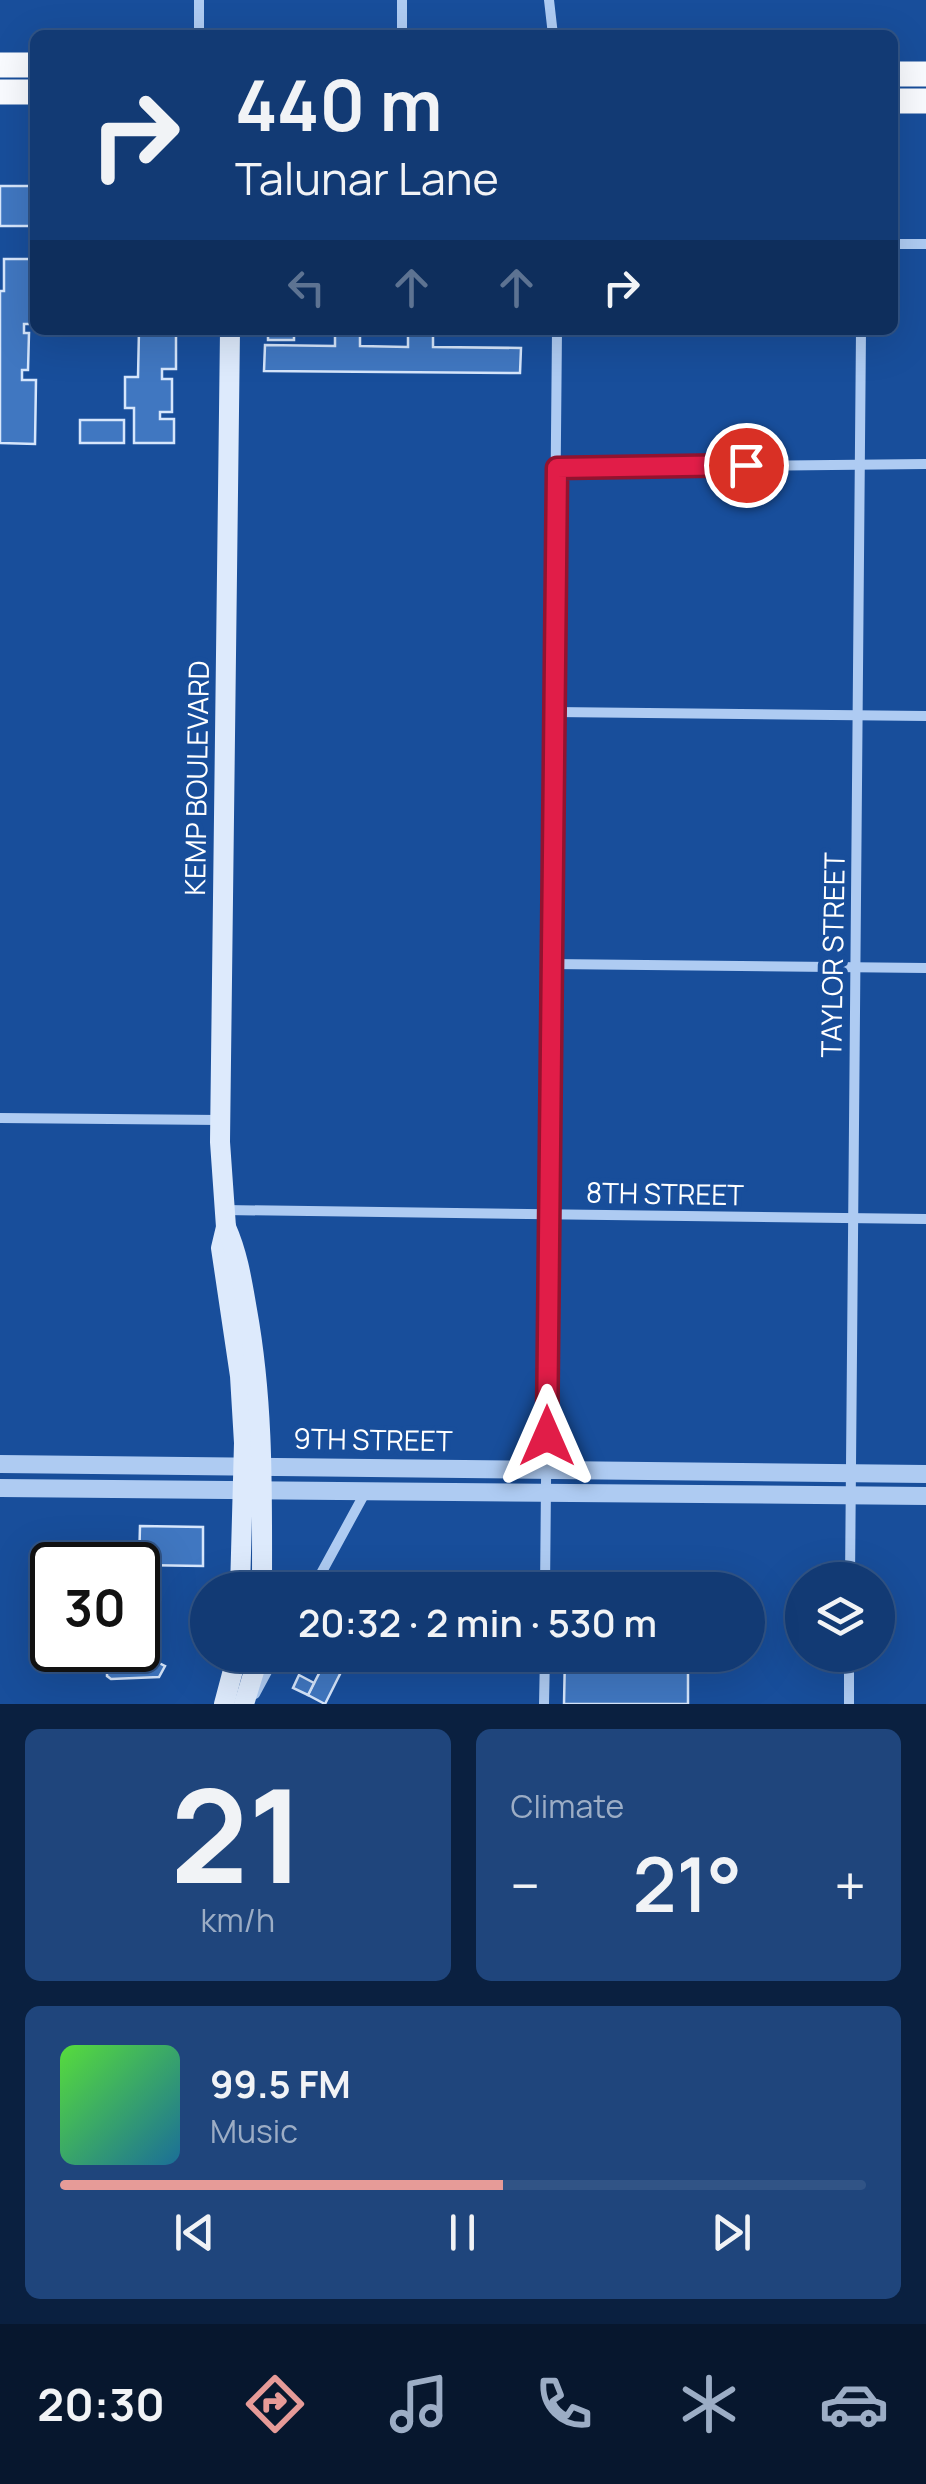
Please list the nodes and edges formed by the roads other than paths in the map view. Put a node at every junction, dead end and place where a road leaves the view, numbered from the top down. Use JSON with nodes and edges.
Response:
{"nodes":[{"id":1,"x":199,"y":0,"type":"edge"},
{"id":2,"x":402,"y":0,"type":"edge"},
{"id":3,"x":549,"y":0,"type":"edge"},
{"id":4,"x":198,"y":30,"type":"edge"},
{"id":5,"x":402,"y":30,"type":"edge"},
{"id":6,"x":552,"y":30,"type":"edge"},
{"id":7,"x":0,"y":64,"type":"edge"},
{"id":8,"x":30,"y":65,"type":"edge"},
{"id":9,"x":898,"y":74,"type":"edge"},
{"id":10,"x":926,"y":74,"type":"edge"},
{"id":11,"x":0,"y":92,"type":"edge"},
{"id":12,"x":30,"y":92,"type":"edge"},
{"id":13,"x":898,"y":101,"type":"edge"},
{"id":14,"x":926,"y":101,"type":"edge"},
{"id":15,"x":898,"y":244,"type":"edge"},
{"id":16,"x":926,"y":244,"type":"edge"},
{"id":17,"x":230,"y":335,"type":"edge"},
{"id":18,"x":557,"y":335,"type":"edge"},
{"id":19,"x":861,"y":335,"type":"edge"},
{"id":20,"x":860,"y":464,"type":"junction"},
{"id":21,"x":926,"y":464,"type":"edge"},
{"id":22,"x":557,"y":468,"type":"junction"},
{"id":23,"x":554,"y":712,"type":"junction"},
{"id":24,"x":859,"y":715,"type":"junction"},
{"id":25,"x":926,"y":716,"type":"edge"},
{"id":26,"x":550,"y":964,"type":"junction"},
{"id":27,"x":854,"y":968,"type":"junction"},
{"id":28,"x":926,"y":968,"type":"edge"},
{"id":29,"x":0,"y":1118,"type":"edge"},
{"id":30,"x":220,"y":1120,"type":"junction"},
{"id":31,"x":548,"y":1216,"type":"junction"},
{"id":32,"x":225,"y":1218,"type":"junction"},
{"id":33,"x":852,"y":1218,"type":"junction"},
{"id":34,"x":926,"y":1219,"type":"edge"},
{"id":35,"x":0,"y":1464,"type":"edge"},
{"id":36,"x":253,"y":1467,"type":"junction"},
{"id":37,"x":547,"y":1470,"type":"junction"},
{"id":38,"x":850,"y":1473,"type":"junction"},
{"id":39,"x":926,"y":1474,"type":"edge"},
{"id":40,"x":0,"y":1488,"type":"edge"},
{"id":41,"x":252,"y":1490,"type":"junction"},
{"id":42,"x":366,"y":1492,"type":"junction"},
{"id":43,"x":546,"y":1493,"type":"junction"},
{"id":44,"x":850,"y":1495,"type":"junction"},
{"id":45,"x":926,"y":1496,"type":"edge"},
{"id":46,"x":850,"y":1562,"type":"edge"},
{"id":47,"x":242,"y":1572,"type":"edge"},
{"id":48,"x":260,"y":1572,"type":"edge"},
{"id":49,"x":322,"y":1572,"type":"edge"},
{"id":50,"x":545,"y":1572,"type":"edge"},
{"id":51,"x":232,"y":1672,"type":"edge"},
{"id":52,"x":254,"y":1672,"type":"edge"},
{"id":53,"x":266,"y":1672,"type":"edge"},
{"id":54,"x":544,"y":1672,"type":"edge"},
{"id":55,"x":849,"y":1672,"type":"edge"},
{"id":56,"x":224,"y":1704,"type":"edge"},
{"id":57,"x":247,"y":1704,"type":"edge"},
{"id":58,"x":544,"y":1704,"type":"edge"},
{"id":59,"x":849,"y":1704,"type":"edge"}],
"edges":[{"from":1,"to":4,"type":"street"},
{"from":2,"to":5,"type":"street"},
{"from":3,"to":6,"type":"street"},
{"from":7,"to":8,"type":"main road"},
{"from":9,"to":10,"type":"main road"},
{"from":11,"to":12,"type":"main road"},
{"from":13,"to":14,"type":"main road"},
{"from":15,"to":16,"type":"street"},
{"from":17,"to":30,"type":"main road","name":"KEMP BOULEVARD"},
{"from":18,"to":22,"type":"street"},
{"from":19,"to":20,"type":"street","name":"TAYLOR STREET"},
{"from":20,"to":21,"type":"street"},
{"from":20,"to":22,"type":"street"},
{"from":20,"to":24,"type":"street","name":"TAYLOR STREET"},
{"from":22,"to":23,"type":"street"},
{"from":23,"to":24,"type":"street"},
{"from":23,"to":26,"type":"street"},
{"from":24,"to":25,"type":"street"},
{"from":24,"to":27,"type":"street","name":"TAYLOR STREET"},
{"from":26,"to":27,"type":"street"},
{"from":26,"to":31,"type":"street"},
{"from":27,"to":28,"type":"street"},
{"from":27,"to":33,"type":"street","name":"TAYLOR STREET"},
{"from":29,"to":30,"type":"street"},
{"from":30,"to":32,"type":"main road","name":"KEMP BOULEVARD"},
{"from":31,"to":32,"type":"street","name":"8TH STREET"},
{"from":31,"to":33,"type":"street","name":"8TH STREET"},
{"from":31,"to":37,"type":"street"},
{"from":32,"to":36,"type":"main road","name":"KEMP BOULEVARD"},
{"from":33,"to":34,"type":"street","name":"8TH STREET"},
{"from":33,"to":38,"type":"street","name":"TAYLOR STREET"},
{"from":35,"to":36,"type":"street","name":"9TH STREET"},
{"from":36,"to":37,"type":"street","name":"9TH STREET"},
{"from":36,"to":41,"type":"main road","name":"KEMP BOULEVARD"},
{"from":37,"to":38,"type":"street","name":"9TH STREET"},
{"from":37,"to":43,"type":"street"},
{"from":38,"to":39,"type":"street","name":"9TH STREET"},
{"from":38,"to":44,"type":"street","name":"TAYLOR STREET"},
{"from":40,"to":41,"type":"street","name":"9TH STREET"},
{"from":41,"to":42,"type":"street","name":"9TH STREET"},
{"from":41,"to":47,"type":"main road","name":"KEMP BOULEVARD"},
{"from":41,"to":48,"type":"main road","name":"KEMP BOULEVARD"},
{"from":42,"to":43,"type":"street","name":"9TH STREET"},
{"from":42,"to":49,"type":"street"},
{"from":43,"to":44,"type":"street","name":"9TH STREET"},
{"from":43,"to":50,"type":"street"},
{"from":44,"to":45,"type":"street","name":"9TH STREET"},
{"from":44,"to":46,"type":"street","name":"TAYLOR STREET"},
{"from":51,"to":56,"type":"main road"},
{"from":52,"to":57,"type":"main road"},
{"from":53,"to":57,"type":"street"},
{"from":54,"to":58,"type":"street"},
{"from":55,"to":59,"type":"street"}]}
